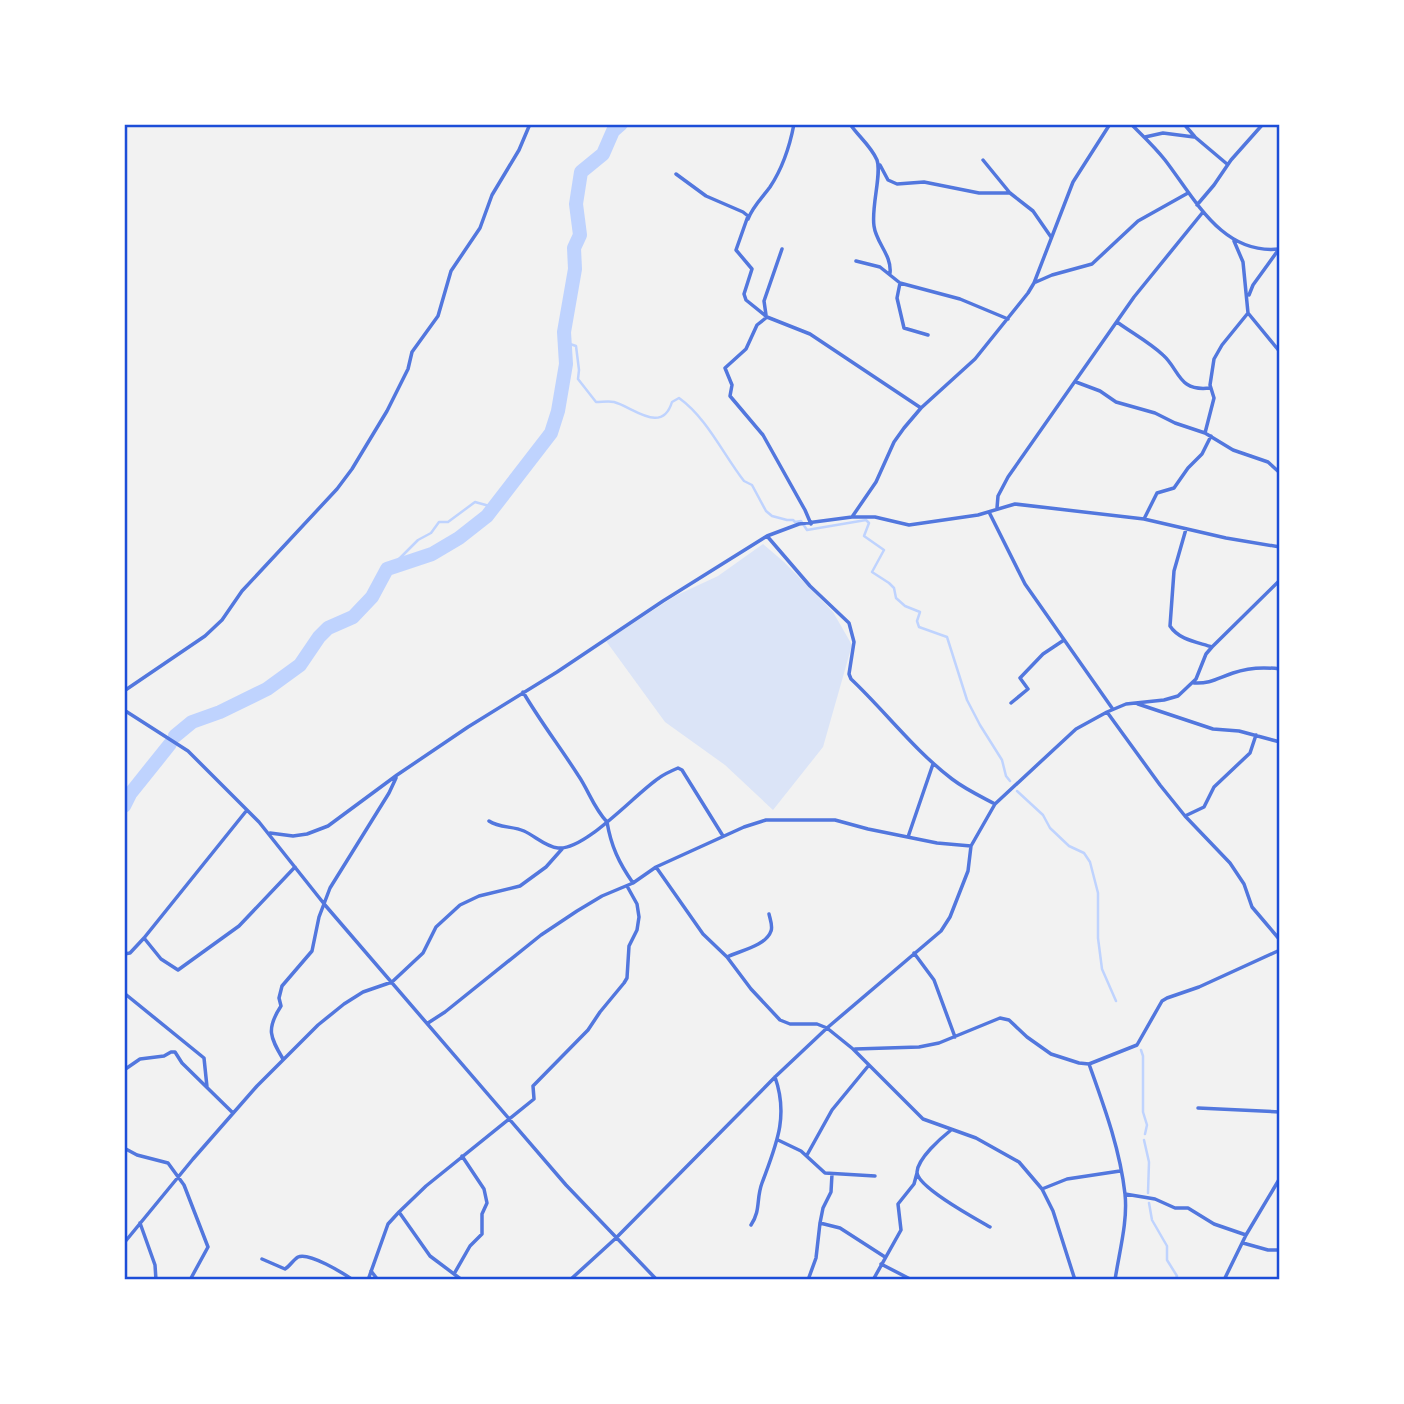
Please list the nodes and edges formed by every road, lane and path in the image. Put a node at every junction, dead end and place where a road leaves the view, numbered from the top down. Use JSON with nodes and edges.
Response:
{"nodes":[{"id":1,"x":530,"y":124,"type":"edge"},
{"id":2,"x":794,"y":124,"type":"edge"},
{"id":3,"x":850,"y":124,"type":"edge"},
{"id":4,"x":1111,"y":124,"type":"edge"},
{"id":5,"x":1131,"y":124,"type":"edge"},
{"id":6,"x":1184,"y":124,"type":"edge"},
{"id":7,"x":1264,"y":124,"type":"edge"},
{"id":8,"x":1145,"y":137,"type":"junction"},
{"id":9,"x":1195,"y":137,"type":"junction"},
{"id":10,"x":983,"y":160,"type":"dead end"},
{"id":11,"x":878,"y":162,"type":"junction"},
{"id":12,"x":1227,"y":164,"type":"junction"},
{"id":13,"x":676,"y":174,"type":"dead end"},
{"id":14,"x":1010,"y":193,"type":"junction"},
{"id":15,"x":1188,"y":193,"type":"junction"},
{"id":16,"x":1197,"y":205,"type":"junction"},
{"id":17,"x":1203,"y":212,"type":"junction"},
{"id":18,"x":748,"y":219,"type":"junction"},
{"id":19,"x":1052,"y":239,"type":"junction"},
{"id":20,"x":1233,"y":240,"type":"junction"},
{"id":21,"x":1279,"y":248,"type":"edge"},
{"id":22,"x":782,"y":249,"type":"dead end"},
{"id":23,"x":856,"y":261,"type":"dead end"},
{"id":24,"x":890,"y":274,"type":"junction"},
{"id":25,"x":900,"y":283,"type":"junction"},
{"id":26,"x":1034,"y":283,"type":"junction"},
{"id":27,"x":1248,"y":297,"type":"junction"},
{"id":28,"x":1248,"y":313,"type":"junction"},
{"id":29,"x":767,"y":317,"type":"junction"},
{"id":30,"x":1007,"y":319,"type":"junction"},
{"id":31,"x":1116,"y":323,"type":"junction"},
{"id":32,"x":928,"y":335,"type":"dead end"},
{"id":33,"x":1280,"y":352,"type":"edge"},
{"id":34,"x":1076,"y":382,"type":"junction"},
{"id":35,"x":1210,"y":388,"type":"junction"},
{"id":36,"x":921,"y":408,"type":"junction"},
{"id":37,"x":1205,"y":433,"type":"junction"},
{"id":38,"x":1211,"y":436,"type":"junction"},
{"id":39,"x":1280,"y":473,"type":"edge"},
{"id":40,"x":997,"y":508,"type":"junction"},
{"id":41,"x":989,"y":512,"type":"junction"},
{"id":42,"x":852,"y":517,"type":"junction"},
{"id":43,"x":1144,"y":519,"type":"junction"},
{"id":44,"x":811,"y":524,"type":"junction"},
{"id":45,"x":1186,"y":529,"type":"junction"},
{"id":46,"x":767,"y":537,"type":"junction"},
{"id":47,"x":1280,"y":547,"type":"edge"},
{"id":48,"x":1280,"y":580,"type":"edge"},
{"id":49,"x":1064,"y":640,"type":"junction"},
{"id":50,"x":1212,"y":648,"type":"junction"},
{"id":51,"x":1280,"y":669,"type":"edge"},
{"id":52,"x":1194,"y":683,"type":"junction"},
{"id":53,"x":124,"y":691,"type":"edge"},
{"id":54,"x":523,"y":692,"type":"junction"},
{"id":55,"x":1011,"y":703,"type":"dead end"},
{"id":56,"x":1136,"y":703,"type":"junction"},
{"id":57,"x":1112,"y":709,"type":"junction"},
{"id":58,"x":124,"y":710,"type":"edge"},
{"id":59,"x":1107,"y":712,"type":"junction"},
{"id":60,"x":1256,"y":736,"type":"junction"},
{"id":61,"x":1280,"y":743,"type":"edge"},
{"id":62,"x":933,"y":764,"type":"junction"},
{"id":63,"x":397,"y":775,"type":"junction"},
{"id":64,"x":996,"y":804,"type":"junction"},
{"id":65,"x":247,"y":810,"type":"junction"},
{"id":66,"x":1185,"y":816,"type":"junction"},
{"id":67,"x":489,"y":821,"type":"dead end"},
{"id":68,"x":607,"y":821,"type":"junction"},
{"id":69,"x":270,"y":833,"type":"junction"},
{"id":70,"x":723,"y":835,"type":"junction"},
{"id":71,"x":908,"y":837,"type":"junction"},
{"id":72,"x":971,"y":846,"type":"junction"},
{"id":73,"x":562,"y":849,"type":"junction"},
{"id":74,"x":295,"y":867,"type":"junction"},
{"id":75,"x":656,"y":867,"type":"junction"},
{"id":76,"x":634,"y":883,"type":"junction"},
{"id":77,"x":627,"y":886,"type":"junction"},
{"id":78,"x":325,"y":905,"type":"junction"},
{"id":79,"x":769,"y":914,"type":"dead end"},
{"id":80,"x":144,"y":938,"type":"junction"},
{"id":81,"x":1280,"y":940,"type":"edge"},
{"id":82,"x":1280,"y":950,"type":"edge"},
{"id":83,"x":915,"y":953,"type":"junction"},
{"id":84,"x":124,"y":954,"type":"edge"},
{"id":85,"x":727,"y":957,"type":"junction"},
{"id":86,"x":392,"y":982,"type":"junction"},
{"id":87,"x":124,"y":993,"type":"edge"},
{"id":88,"x":428,"y":1023,"type":"junction"},
{"id":89,"x":828,"y":1028,"type":"junction"},
{"id":90,"x":955,"y":1037,"type":"junction"},
{"id":91,"x":853,"y":1049,"type":"junction"},
{"id":92,"x":283,"y":1059,"type":"junction"},
{"id":93,"x":1089,"y":1064,"type":"junction"},
{"id":94,"x":869,"y":1065,"type":"junction"},
{"id":95,"x":124,"y":1070,"type":"edge"},
{"id":96,"x":775,"y":1077,"type":"junction"},
{"id":97,"x":207,"y":1087,"type":"junction"},
{"id":98,"x":1198,"y":1108,"type":"dead end"},
{"id":99,"x":1280,"y":1112,"type":"edge"},
{"id":100,"x":233,"y":1113,"type":"junction"},
{"id":101,"x":510,"y":1119,"type":"junction"},
{"id":102,"x":951,"y":1130,"type":"junction"},
{"id":103,"x":778,"y":1140,"type":"junction"},
{"id":104,"x":124,"y":1147,"type":"edge"},
{"id":105,"x":807,"y":1155,"type":"junction"},
{"id":106,"x":462,"y":1156,"type":"junction"},
{"id":107,"x":1120,"y":1171,"type":"junction"},
{"id":108,"x":832,"y":1174,"type":"junction"},
{"id":109,"x":917,"y":1174,"type":"junction"},
{"id":110,"x":876,"y":1176,"type":"dead end"},
{"id":111,"x":179,"y":1177,"type":"junction"},
{"id":112,"x":1280,"y":1178,"type":"edge"},
{"id":113,"x":1042,"y":1189,"type":"junction"},
{"id":114,"x":1125,"y":1194,"type":"junction"},
{"id":115,"x":399,"y":1212,"type":"junction"},
{"id":116,"x":140,"y":1223,"type":"junction"},
{"id":117,"x":820,"y":1223,"type":"junction"},
{"id":118,"x":751,"y":1225,"type":"dead end"},
{"id":119,"x":990,"y":1227,"type":"dead end"},
{"id":120,"x":1246,"y":1235,"type":"junction"},
{"id":121,"x":616,"y":1238,"type":"junction"},
{"id":122,"x":124,"y":1243,"type":"edge"},
{"id":123,"x":1243,"y":1243,"type":"junction"},
{"id":124,"x":1280,"y":1250,"type":"edge"},
{"id":125,"x":885,"y":1257,"type":"junction"},
{"id":126,"x":262,"y":1259,"type":"dead end"},
{"id":127,"x":881,"y":1264,"type":"junction"},
{"id":128,"x":371,"y":1271,"type":"junction"},
{"id":129,"x":454,"y":1274,"type":"junction"},
{"id":130,"x":156,"y":1280,"type":"edge"},
{"id":131,"x":190,"y":1280,"type":"edge"},
{"id":132,"x":353,"y":1280,"type":"edge"},
{"id":133,"x":368,"y":1280,"type":"edge"},
{"id":134,"x":377,"y":1280,"type":"edge"},
{"id":135,"x":462,"y":1280,"type":"edge"},
{"id":136,"x":570,"y":1280,"type":"edge"},
{"id":137,"x":657,"y":1280,"type":"edge"},
{"id":138,"x":808,"y":1280,"type":"edge"},
{"id":139,"x":873,"y":1280,"type":"edge"},
{"id":140,"x":912,"y":1280,"type":"edge"},
{"id":141,"x":1075,"y":1280,"type":"edge"},
{"id":142,"x":1115,"y":1280,"type":"edge"},
{"id":143,"x":1224,"y":1280,"type":"edge"}],
"edges":[{"from":1,"to":53,"type":"street"},
{"from":2,"to":18,"type":"street"},
{"from":3,"to":11,"type":"street"},
{"from":4,"to":19,"type":"street"},
{"from":5,"to":8,"type":"street"},
{"from":6,"to":9,"type":"street"},
{"from":7,"to":12,"type":"street"},
{"from":8,"to":9,"type":"street"},
{"from":8,"to":15,"type":"street"},
{"from":9,"to":12,"type":"street"},
{"from":10,"to":14,"type":"street"},
{"from":11,"to":14,"type":"street"},
{"from":11,"to":24,"type":"street"},
{"from":12,"to":16,"type":"street"},
{"from":13,"to":18,"type":"street"},
{"from":14,"to":19,"type":"street"},
{"from":15,"to":16,"type":"street"},
{"from":15,"to":26,"type":"street"},
{"from":16,"to":17,"type":"street"},
{"from":17,"to":20,"type":"street"},
{"from":17,"to":31,"type":"street"},
{"from":18,"to":29,"type":"street"},
{"from":19,"to":26,"type":"street"},
{"from":20,"to":21,"type":"street"},
{"from":20,"to":27,"type":"street"},
{"from":21,"to":27,"type":"street"},
{"from":22,"to":29,"type":"street"},
{"from":23,"to":24,"type":"street"},
{"from":24,"to":25,"type":"street"},
{"from":25,"to":30,"type":"street"},
{"from":25,"to":32,"type":"street"},
{"from":26,"to":30,"type":"street"},
{"from":27,"to":28,"type":"street"},
{"from":28,"to":33,"type":"street"},
{"from":28,"to":35,"type":"street"},
{"from":29,"to":36,"type":"street"},
{"from":29,"to":44,"type":"street"},
{"from":30,"to":36,"type":"street"},
{"from":31,"to":34,"type":"street"},
{"from":31,"to":35,"type":"street"},
{"from":34,"to":37,"type":"street"},
{"from":34,"to":40,"type":"street"},
{"from":35,"to":37,"type":"street"},
{"from":36,"to":42,"type":"street"},
{"from":37,"to":38,"type":"street"},
{"from":38,"to":39,"type":"street"},
{"from":38,"to":43,"type":"street"},
{"from":40,"to":41,"type":"street"},
{"from":40,"to":43,"type":"street"},
{"from":41,"to":42,"type":"street"},
{"from":41,"to":49,"type":"street"},
{"from":42,"to":44,"type":"street"},
{"from":43,"to":45,"type":"street"},
{"from":44,"to":46,"type":"street"},
{"from":45,"to":47,"type":"street"},
{"from":45,"to":50,"type":"street"},
{"from":46,"to":54,"type":"street"},
{"from":46,"to":62,"type":"street"},
{"from":48,"to":50,"type":"street"},
{"from":49,"to":55,"type":"street"},
{"from":49,"to":57,"type":"street"},
{"from":50,"to":52,"type":"street"},
{"from":51,"to":52,"type":"street"},
{"from":52,"to":56,"type":"street"},
{"from":54,"to":63,"type":"street"},
{"from":54,"to":68,"type":"street"},
{"from":56,"to":57,"type":"street"},
{"from":56,"to":60,"type":"street"},
{"from":57,"to":59,"type":"street"},
{"from":58,"to":65,"type":"street"},
{"from":59,"to":64,"type":"street"},
{"from":59,"to":66,"type":"street"},
{"from":60,"to":61,"type":"street"},
{"from":60,"to":66,"type":"street"},
{"from":62,"to":64,"type":"street"},
{"from":62,"to":71,"type":"street"},
{"from":63,"to":69,"type":"street"},
{"from":63,"to":78,"type":"street"},
{"from":64,"to":72,"type":"street"},
{"from":65,"to":69,"type":"street"},
{"from":65,"to":80,"type":"street"},
{"from":66,"to":81,"type":"street"},
{"from":67,"to":73,"type":"street"},
{"from":68,"to":70,"type":"street"},
{"from":68,"to":73,"type":"street"},
{"from":68,"to":76,"type":"street"},
{"from":69,"to":74,"type":"street"},
{"from":70,"to":71,"type":"street"},
{"from":70,"to":75,"type":"street"},
{"from":71,"to":72,"type":"street"},
{"from":72,"to":83,"type":"street"},
{"from":73,"to":86,"type":"street"},
{"from":74,"to":78,"type":"street"},
{"from":74,"to":80,"type":"street"},
{"from":75,"to":76,"type":"street"},
{"from":75,"to":85,"type":"street"},
{"from":76,"to":77,"type":"street"},
{"from":77,"to":88,"type":"street"},
{"from":77,"to":101,"type":"street"},
{"from":78,"to":86,"type":"street"},
{"from":78,"to":92,"type":"street"},
{"from":79,"to":85,"type":"street"},
{"from":80,"to":84,"type":"street"},
{"from":82,"to":93,"type":"street"},
{"from":83,"to":89,"type":"street"},
{"from":83,"to":90,"type":"street"},
{"from":85,"to":89,"type":"street"},
{"from":86,"to":88,"type":"street"},
{"from":86,"to":92,"type":"street"},
{"from":87,"to":97,"type":"street"},
{"from":88,"to":101,"type":"street"},
{"from":89,"to":91,"type":"street"},
{"from":89,"to":96,"type":"street"},
{"from":90,"to":91,"type":"street"},
{"from":90,"to":93,"type":"street"},
{"from":91,"to":94,"type":"street"},
{"from":92,"to":100,"type":"street"},
{"from":93,"to":107,"type":"street"},
{"from":94,"to":102,"type":"street"},
{"from":94,"to":105,"type":"street"},
{"from":95,"to":97,"type":"street"},
{"from":96,"to":103,"type":"street"},
{"from":96,"to":121,"type":"street"},
{"from":97,"to":100,"type":"street"},
{"from":98,"to":99,"type":"street"},
{"from":100,"to":111,"type":"street"},
{"from":101,"to":106,"type":"street"},
{"from":101,"to":121,"type":"street"},
{"from":102,"to":109,"type":"street"},
{"from":102,"to":113,"type":"street"},
{"from":103,"to":105,"type":"street"},
{"from":103,"to":118,"type":"street"},
{"from":104,"to":111,"type":"street"},
{"from":105,"to":108,"type":"street"},
{"from":106,"to":115,"type":"street"},
{"from":106,"to":129,"type":"street"},
{"from":107,"to":113,"type":"street"},
{"from":107,"to":114,"type":"street"},
{"from":108,"to":110,"type":"street"},
{"from":108,"to":117,"type":"street"},
{"from":109,"to":119,"type":"street"},
{"from":109,"to":125,"type":"street"},
{"from":111,"to":116,"type":"street"},
{"from":111,"to":131,"type":"street"},
{"from":112,"to":120,"type":"street"},
{"from":113,"to":141,"type":"street"},
{"from":114,"to":120,"type":"street"},
{"from":114,"to":142,"type":"street"},
{"from":115,"to":128,"type":"street"},
{"from":115,"to":129,"type":"street"},
{"from":116,"to":122,"type":"street"},
{"from":116,"to":130,"type":"street"},
{"from":117,"to":125,"type":"street"},
{"from":117,"to":138,"type":"street"},
{"from":120,"to":123,"type":"street"},
{"from":121,"to":136,"type":"street"},
{"from":121,"to":137,"type":"street"},
{"from":123,"to":124,"type":"street"},
{"from":123,"to":143,"type":"street"},
{"from":125,"to":127,"type":"street"},
{"from":126,"to":132,"type":"street"},
{"from":127,"to":139,"type":"street"},
{"from":127,"to":140,"type":"street"},
{"from":128,"to":133,"type":"street"},
{"from":128,"to":134,"type":"street"},
{"from":129,"to":135,"type":"street"}]}
